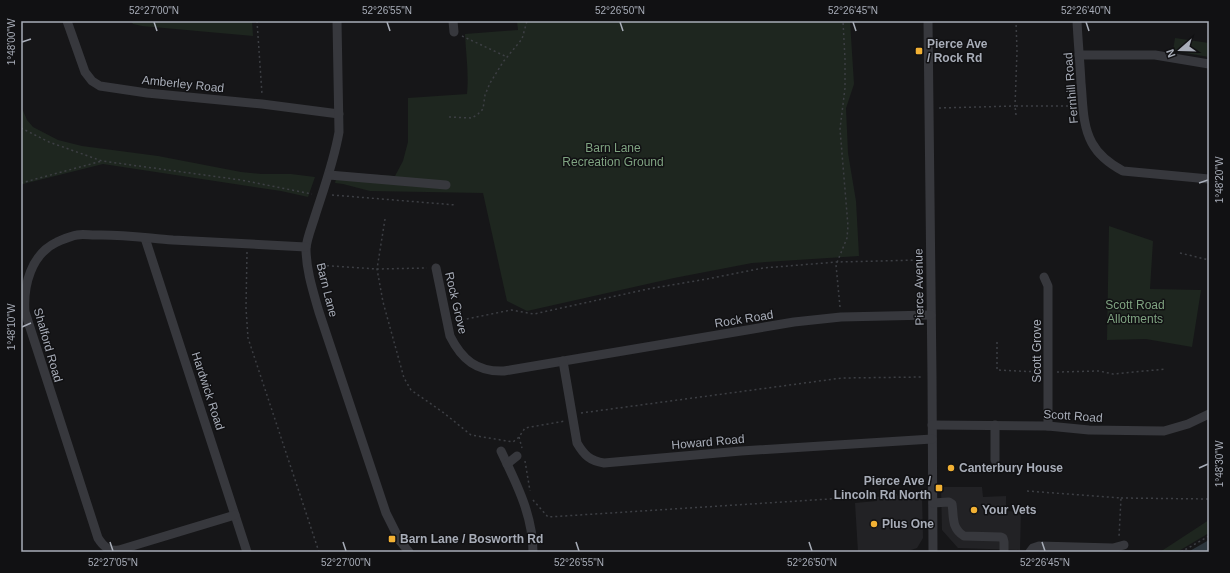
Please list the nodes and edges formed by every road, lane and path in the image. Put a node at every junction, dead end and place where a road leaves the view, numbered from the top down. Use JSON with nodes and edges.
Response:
{"nodes":[{"id":1,"x":67,"y":21,"type":"edge"},
{"id":2,"x":257,"y":21,"type":"edge"},
{"id":3,"x":338,"y":21,"type":"edge"},
{"id":4,"x":454,"y":21,"type":"edge"},
{"id":5,"x":527,"y":21,"type":"edge"},
{"id":6,"x":843,"y":21,"type":"edge"},
{"id":7,"x":928,"y":21,"type":"edge"},
{"id":8,"x":1016,"y":21,"type":"edge"},
{"id":9,"x":1077,"y":21,"type":"edge"},
{"id":10,"x":454,"y":32,"type":"joint"},
{"id":11,"x":1079,"y":55,"type":"junction"},
{"id":12,"x":507,"y":57,"type":"junction"},
{"id":13,"x":1209,"y":64,"type":"edge"},
{"id":14,"x":262,"y":104,"type":"junction"},
{"id":15,"x":1015,"y":106,"type":"junction"},
{"id":16,"x":1083,"y":107,"type":"junction"},
{"id":17,"x":929,"y":108,"type":"junction"},
{"id":18,"x":339,"y":114,"type":"junction"},
{"id":19,"x":1016,"y":115,"type":"dead end"},
{"id":20,"x":449,"y":117,"type":"dead end"},
{"id":21,"x":21,"y":128,"type":"edge"},
{"id":22,"x":102,"y":161,"type":"junction"},
{"id":23,"x":329,"y":175,"type":"junction"},
{"id":24,"x":1209,"y":179,"type":"edge"},
{"id":25,"x":21,"y":183,"type":"edge"},
{"id":26,"x":446,"y":185,"type":"dead end"},
{"id":27,"x":322,"y":194,"type":"junction"},
{"id":28,"x":456,"y":205,"type":"dead end"},
{"id":29,"x":385,"y":219,"type":"dead end"},
{"id":30,"x":145,"y":238,"type":"junction"},
{"id":31,"x":248,"y":244,"type":"junction"},
{"id":32,"x":306,"y":247,"type":"junction"},
{"id":33,"x":1180,"y":253,"type":"dead end"},
{"id":34,"x":930,"y":260,"type":"junction"},
{"id":35,"x":1209,"y":260,"type":"edge"},
{"id":36,"x":837,"y":262,"type":"junction"},
{"id":37,"x":307,"y":265,"type":"junction"},
{"id":38,"x":436,"y":268,"type":"joint"},
{"id":39,"x":377,"y":269,"type":"junction"},
{"id":40,"x":1044,"y":277,"type":"dead end"},
{"id":41,"x":931,"y":316,"type":"junction"},
{"id":42,"x":841,"y":317,"type":"junction"},
{"id":43,"x":447,"y":322,"type":"junction"},
{"id":44,"x":997,"y":342,"type":"dead end"},
{"id":45,"x":563,"y":361,"type":"junction"},
{"id":46,"x":1166,"y":369,"type":"dead end"},
{"id":47,"x":1049,"y":372,"type":"junction"},
{"id":48,"x":932,"y":377,"type":"junction"},
{"id":49,"x":1209,"y":414,"type":"edge"},
{"id":50,"x":572,"y":417,"type":"junction"},
{"id":51,"x":932,"y":425,"type":"junction"},
{"id":52,"x":995,"y":425,"type":"junction"},
{"id":53,"x":1048,"y":426,"type":"junction"},
{"id":54,"x":519,"y":437,"type":"junction"},
{"id":55,"x":932,"y":439,"type":"junction"},
{"id":56,"x":501,"y":450,"type":"dead end"},
{"id":57,"x":521,"y":454,"type":"junction"},
{"id":58,"x":995,"y":460,"type":"dead end"},
{"id":59,"x":507,"y":464,"type":"junction"},
{"id":60,"x":530,"y":491,"type":"dead end"},
{"id":61,"x":1027,"y":491,"type":"dead end"},
{"id":62,"x":933,"y":492,"type":"junction"},
{"id":63,"x":531,"y":498,"type":"dead end"},
{"id":64,"x":1121,"y":498,"type":"junction"},
{"id":65,"x":1209,"y":499,"type":"edge"},
{"id":66,"x":933,"y":503,"type":"junction"},
{"id":67,"x":235,"y":516,"type":"junction"},
{"id":68,"x":1209,"y":536,"type":"edge"},
{"id":69,"x":1121,"y":546,"type":"joint"},
{"id":70,"x":107,"y":550,"type":"edge"},
{"id":71,"x":247,"y":552,"type":"edge"},
{"id":72,"x":319,"y":552,"type":"edge"},
{"id":73,"x":409,"y":552,"type":"edge"},
{"id":74,"x":533,"y":552,"type":"edge"},
{"id":75,"x":933,"y":552,"type":"edge"},
{"id":76,"x":1004,"y":552,"type":"edge"},
{"id":77,"x":1030,"y":552,"type":"edge"},
{"id":78,"x":1181,"y":552,"type":"edge"}],
"edges":[{"from":1,"to":14,"type":"street","name":"Amberley Road"},
{"from":2,"to":14,"type":"path"},
{"from":3,"to":18,"type":"street","name":"Barn Lane"},
{"from":4,"to":10,"type":"street"},
{"from":5,"to":12,"type":"path"},
{"from":6,"to":36,"type":"path"},
{"from":7,"to":17,"type":"street","name":"Pierce Avenue"},
{"from":8,"to":15,"type":"path"},
{"from":9,"to":11,"type":"street","name":"Fernhill Road"},
{"from":10,"to":12,"type":"path"},
{"from":11,"to":13,"type":"street"},
{"from":11,"to":16,"type":"street","name":"Fernhill Road"},
{"from":12,"to":20,"type":"path"},
{"from":14,"to":18,"type":"street","name":"Amberley Road"},
{"from":15,"to":16,"type":"path"},
{"from":15,"to":17,"type":"path"},
{"from":15,"to":19,"type":"path"},
{"from":16,"to":24,"type":"street","name":"Fernhill Road"},
{"from":17,"to":34,"type":"street","name":"Pierce Avenue"},
{"from":18,"to":23,"type":"street","name":"Barn Lane"},
{"from":21,"to":22,"type":"path"},
{"from":22,"to":25,"type":"path"},
{"from":22,"to":27,"type":"path"},
{"from":23,"to":26,"type":"street"},
{"from":23,"to":27,"type":"street","name":"Barn Lane"},
{"from":27,"to":28,"type":"path"},
{"from":27,"to":32,"type":"street","name":"Barn Lane"},
{"from":29,"to":39,"type":"path"},
{"from":30,"to":31,"type":"street","name":"Shalford Road"},
{"from":30,"to":67,"type":"street","name":"Hardwick Road"},
{"from":30,"to":70,"type":"street","name":"Shalford Road"},
{"from":31,"to":32,"type":"street","name":"Shalford Road"},
{"from":31,"to":72,"type":"path"},
{"from":32,"to":37,"type":"street","name":"Barn Lane"},
{"from":33,"to":35,"type":"path"},
{"from":34,"to":36,"type":"path"},
{"from":34,"to":41,"type":"street","name":"Pierce Avenue"},
{"from":36,"to":42,"type":"path"},
{"from":36,"to":43,"type":"path"},
{"from":37,"to":39,"type":"path"},
{"from":37,"to":73,"type":"street","name":"Barn Lane"},
{"from":38,"to":39,"type":"path"},
{"from":38,"to":43,"type":"street","name":"Rock Grove"},
{"from":39,"to":54,"type":"path"},
{"from":40,"to":47,"type":"street","name":"Scott Grove"},
{"from":41,"to":42,"type":"street","name":"Rock Road"},
{"from":41,"to":48,"type":"street","name":"Pierce Avenue"},
{"from":42,"to":45,"type":"street","name":"Rock Road"},
{"from":43,"to":45,"type":"street","name":"Rock Grove"},
{"from":44,"to":47,"type":"path"},
{"from":45,"to":50,"type":"street","name":"Howard Road"},
{"from":46,"to":47,"type":"path"},
{"from":47,"to":53,"type":"street","name":"Scott Grove"},
{"from":48,"to":50,"type":"path"},
{"from":48,"to":51,"type":"street","name":"Pierce Avenue"},
{"from":49,"to":53,"type":"street","name":"Scott Road"},
{"from":50,"to":54,"type":"path"},
{"from":50,"to":55,"type":"street","name":"Howard Road"},
{"from":51,"to":52,"type":"street","name":"Scott Road"},
{"from":51,"to":55,"type":"street","name":"Pierce Avenue"},
{"from":52,"to":53,"type":"street","name":"Scott Road"},
{"from":52,"to":58,"type":"street"},
{"from":54,"to":57,"type":"path"},
{"from":55,"to":62,"type":"street","name":"Pierce Avenue"},
{"from":56,"to":59,"type":"street"},
{"from":57,"to":59,"type":"street"},
{"from":57,"to":60,"type":"path"},
{"from":59,"to":74,"type":"street"},
{"from":61,"to":64,"type":"path"},
{"from":62,"to":63,"type":"path"},
{"from":62,"to":66,"type":"street","name":"Pierce Avenue"},
{"from":64,"to":65,"type":"path"},
{"from":64,"to":69,"type":"path"},
{"from":66,"to":75,"type":"street","name":"Pierce Avenue"},
{"from":66,"to":76,"type":"street"},
{"from":67,"to":70,"type":"street","name":"Shalford Road"},
{"from":67,"to":71,"type":"street","name":"Hardwick Road"},
{"from":68,"to":78,"type":"path"},
{"from":69,"to":77,"type":"street"}]}
